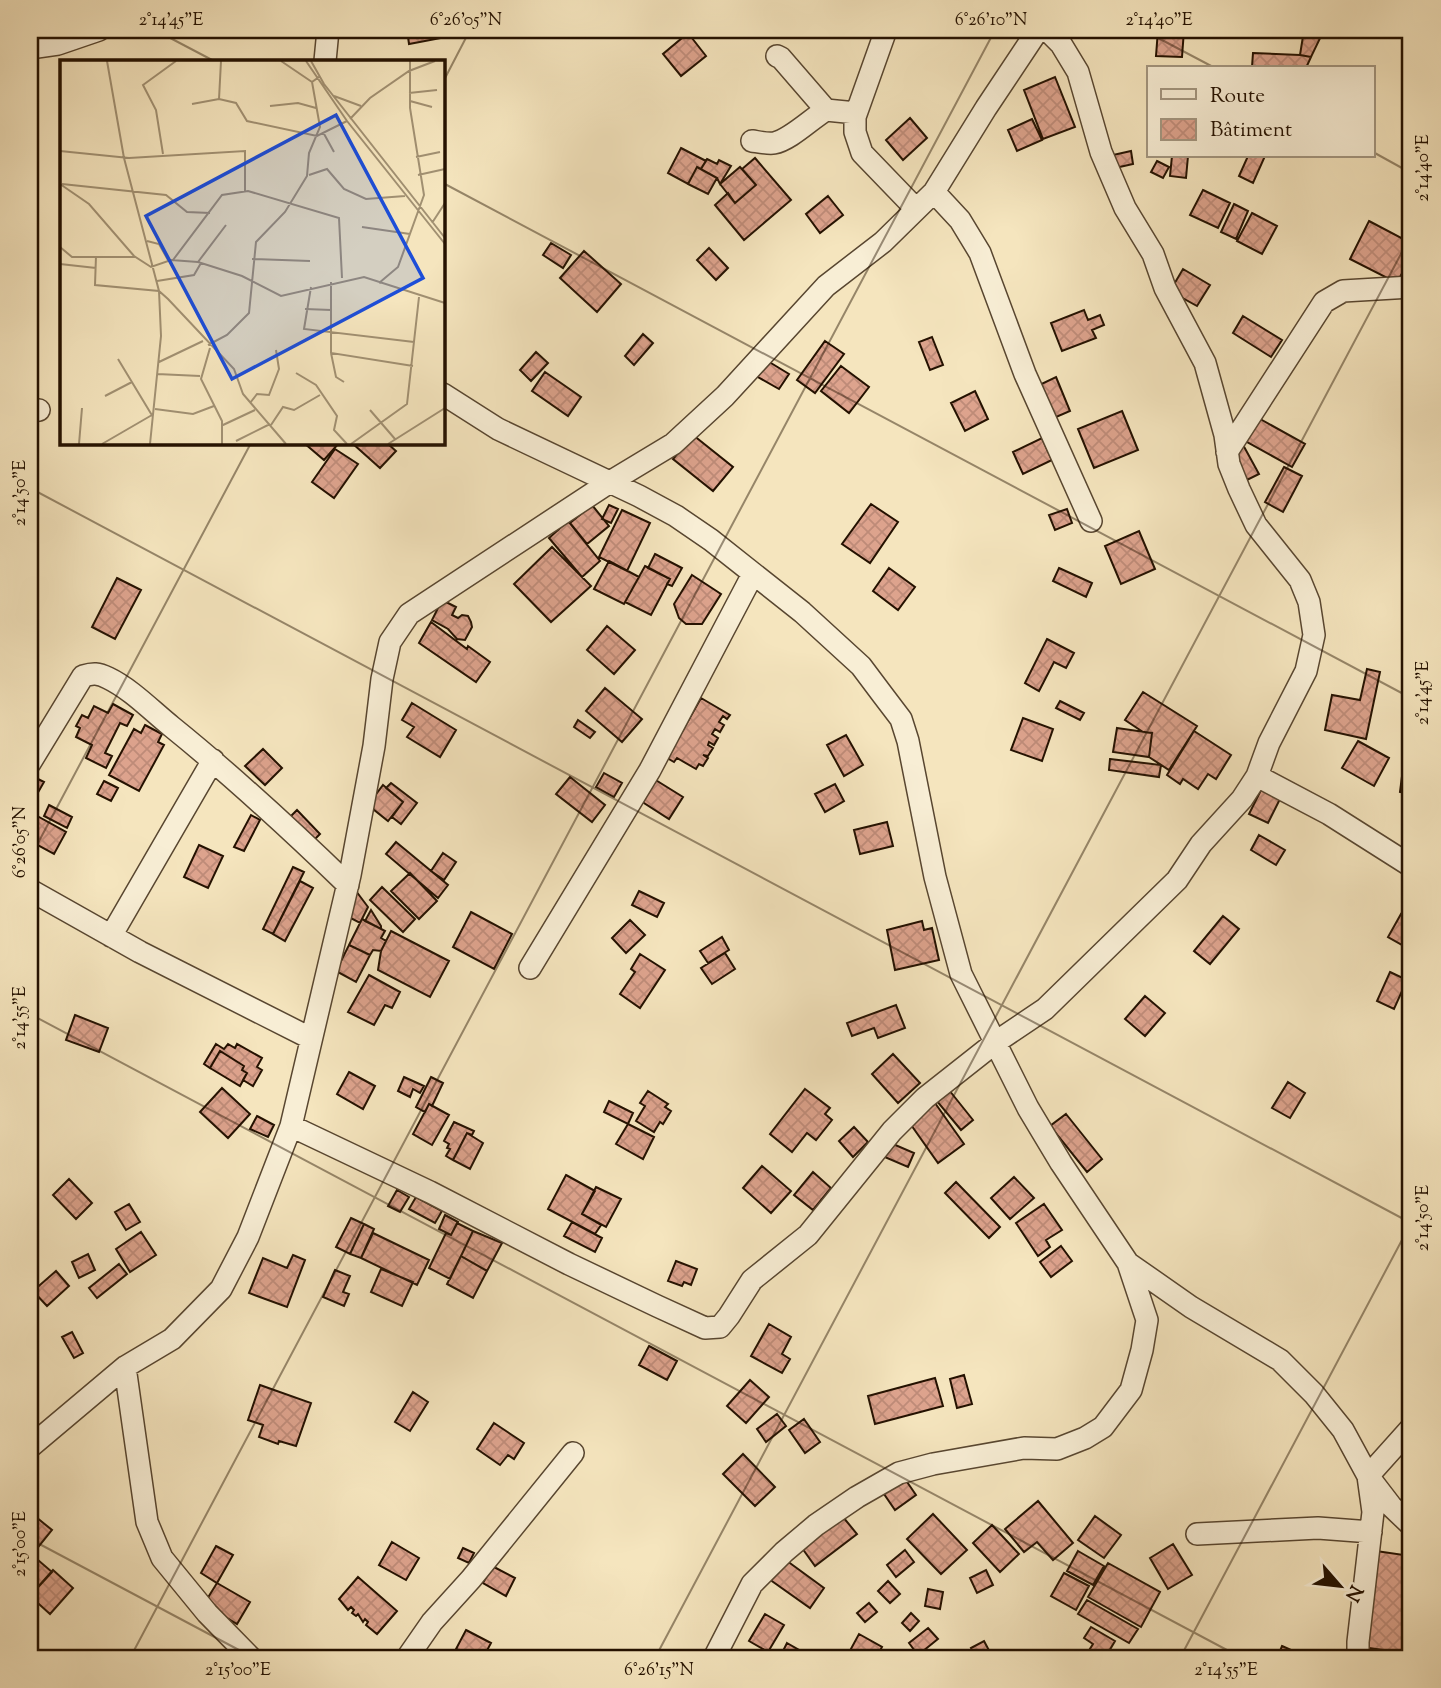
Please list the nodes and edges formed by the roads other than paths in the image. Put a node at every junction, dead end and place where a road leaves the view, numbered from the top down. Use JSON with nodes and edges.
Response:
{"nodes":[{"id":1,"x":99,"y":30,"type":"edge"},
{"id":2,"x":328,"y":30,"type":"edge"},
{"id":3,"x":886,"y":30,"type":"edge"},
{"id":4,"x":1038,"y":30,"type":"edge"},
{"id":5,"x":1047,"y":30,"type":"edge"},
{"id":6,"x":30,"y":48,"type":"edge"},
{"id":7,"x":777,"y":56,"type":"dead end"},
{"id":8,"x":326,"y":60,"type":"edge"},
{"id":9,"x":826,"y":110,"type":"junction"},
{"id":10,"x":856,"y":113,"type":"junction"},
{"id":11,"x":752,"y":141,"type":"dead end"},
{"id":12,"x":934,"y":192,"type":"junction"},
{"id":13,"x":916,"y":209,"type":"junction"},
{"id":14,"x":1411,"y":287,"type":"edge"},
{"id":15,"x":444,"y":395,"type":"edge"},
{"id":16,"x":1227,"y":452,"type":"junction"},
{"id":17,"x":610,"y":482,"type":"junction"},
{"id":18,"x":1091,"y":521,"type":"dead end"},
{"id":19,"x":753,"y":574,"type":"junction"},
{"id":20,"x":213,"y":760,"type":"junction"},
{"id":21,"x":30,"y":763,"type":"edge"},
{"id":22,"x":1257,"y":776,"type":"junction"},
{"id":23,"x":1411,"y":866,"type":"edge"},
{"id":24,"x":348,"y":886,"type":"junction"},
{"id":25,"x":30,"y":890,"type":"edge"},
{"id":26,"x":111,"y":936,"type":"junction"},
{"id":27,"x":530,"y":968,"type":"dead end"},
{"id":28,"x":310,"y":1038,"type":"junction"},
{"id":29,"x":996,"y":1042,"type":"junction"},
{"id":30,"x":291,"y":1126,"type":"junction"},
{"id":31,"x":1128,"y":1263,"type":"junction"},
{"id":32,"x":125,"y":1367,"type":"junction"},
{"id":33,"x":1411,"y":1428,"type":"edge"},
{"id":34,"x":30,"y":1447,"type":"edge"},
{"id":35,"x":573,"y":1453,"type":"dead end"},
{"id":36,"x":1368,"y":1476,"type":"junction"},
{"id":37,"x":1411,"y":1525,"type":"edge"},
{"id":38,"x":1371,"y":1532,"type":"junction"},
{"id":39,"x":1197,"y":1534,"type":"dead end"},
{"id":40,"x":251,"y":1658,"type":"edge"},
{"id":41,"x":407,"y":1658,"type":"edge"},
{"id":42,"x":714,"y":1658,"type":"edge"},
{"id":43,"x":1358,"y":1658,"type":"edge"}],
"edges":[{"from":1,"to":6,"type":"street"},
{"from":2,"to":8,"type":"street"},
{"from":3,"to":10,"type":"street"},
{"from":4,"to":12,"type":"street"},
{"from":5,"to":16,"type":"street"},
{"from":7,"to":9,"type":"street"},
{"from":9,"to":10,"type":"street"},
{"from":9,"to":11,"type":"street"},
{"from":10,"to":13,"type":"street"},
{"from":12,"to":13,"type":"street"},
{"from":12,"to":18,"type":"street"},
{"from":13,"to":17,"type":"street"},
{"from":14,"to":16,"type":"street"},
{"from":15,"to":17,"type":"street"},
{"from":16,"to":22,"type":"street"},
{"from":17,"to":19,"type":"street"},
{"from":17,"to":24,"type":"street"},
{"from":19,"to":27,"type":"street"},
{"from":19,"to":29,"type":"street"},
{"from":20,"to":21,"type":"street"},
{"from":20,"to":24,"type":"street"},
{"from":20,"to":26,"type":"street"},
{"from":22,"to":23,"type":"street"},
{"from":22,"to":29,"type":"street"},
{"from":24,"to":28,"type":"street"},
{"from":25,"to":26,"type":"street"},
{"from":26,"to":28,"type":"street"},
{"from":28,"to":30,"type":"street"},
{"from":29,"to":30,"type":"street"},
{"from":29,"to":31,"type":"street"},
{"from":30,"to":32,"type":"street"},
{"from":31,"to":36,"type":"street"},
{"from":31,"to":42,"type":"street"},
{"from":32,"to":34,"type":"street"},
{"from":32,"to":40,"type":"street"},
{"from":33,"to":36,"type":"street"},
{"from":35,"to":41,"type":"street"},
{"from":36,"to":37,"type":"street"},
{"from":36,"to":38,"type":"street"},
{"from":38,"to":39,"type":"street"},
{"from":38,"to":43,"type":"street"}]}
